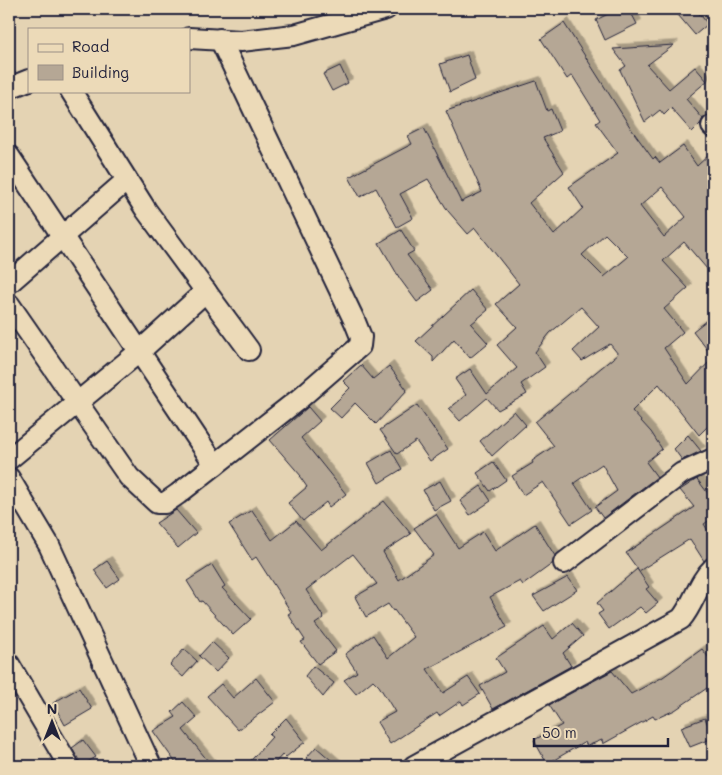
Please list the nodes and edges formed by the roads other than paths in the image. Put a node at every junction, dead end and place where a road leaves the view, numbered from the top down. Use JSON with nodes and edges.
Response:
{"nodes":[{"id":1,"x":386,"y":9,"type":"edge"},
{"id":2,"x":190,"y":38,"type":"edge"},
{"id":3,"x":220,"y":39,"type":"junction"},
{"id":4,"x":28,"y":80,"type":"edge"},
{"id":5,"x":9,"y":88,"type":"edge"},
{"id":6,"x":72,"y":92,"type":"edge"},
{"id":7,"x":9,"y":156,"type":"edge"},
{"id":8,"x":127,"y":180,"type":"junction"},
{"id":9,"x":62,"y":235,"type":"junction"},
{"id":10,"x":9,"y":283,"type":"edge"},
{"id":11,"x":206,"y":291,"type":"junction"},
{"id":12,"x":9,"y":304,"type":"edge"},
{"id":13,"x":249,"y":350,"type":"dead end"},
{"id":14,"x":140,"y":351,"type":"junction"},
{"id":15,"x":77,"y":402,"type":"junction"},
{"id":16,"x":9,"y":459,"type":"edge"},
{"id":17,"x":713,"y":459,"type":"edge"},
{"id":18,"x":215,"y":465,"type":"junction"},
{"id":19,"x":9,"y":478,"type":"edge"},
{"id":20,"x":564,"y":563,"type":"dead end"},
{"id":21,"x":713,"y":568,"type":"edge"},
{"id":22,"x":9,"y":664,"type":"edge"},
{"id":23,"x":69,"y":766,"type":"edge"},
{"id":24,"x":151,"y":766,"type":"edge"},
{"id":25,"x":414,"y":766,"type":"edge"}],
"edges":[{"from":1,"to":3,"type":"street"},
{"from":2,"to":3,"type":"street"},
{"from":3,"to":18,"type":"street"},
{"from":4,"to":5,"type":"street"},
{"from":6,"to":8,"type":"street"},
{"from":7,"to":9,"type":"street"},
{"from":8,"to":9,"type":"street"},
{"from":8,"to":11,"type":"street"},
{"from":9,"to":10,"type":"street"},
{"from":9,"to":14,"type":"street"},
{"from":11,"to":13,"type":"street"},
{"from":11,"to":14,"type":"street"},
{"from":12,"to":15,"type":"street"},
{"from":14,"to":15,"type":"street"},
{"from":14,"to":18,"type":"street"},
{"from":15,"to":16,"type":"street"},
{"from":15,"to":18,"type":"street"},
{"from":17,"to":20,"type":"street"},
{"from":19,"to":24,"type":"street"},
{"from":21,"to":25,"type":"street"},
{"from":22,"to":23,"type":"street"}]}
